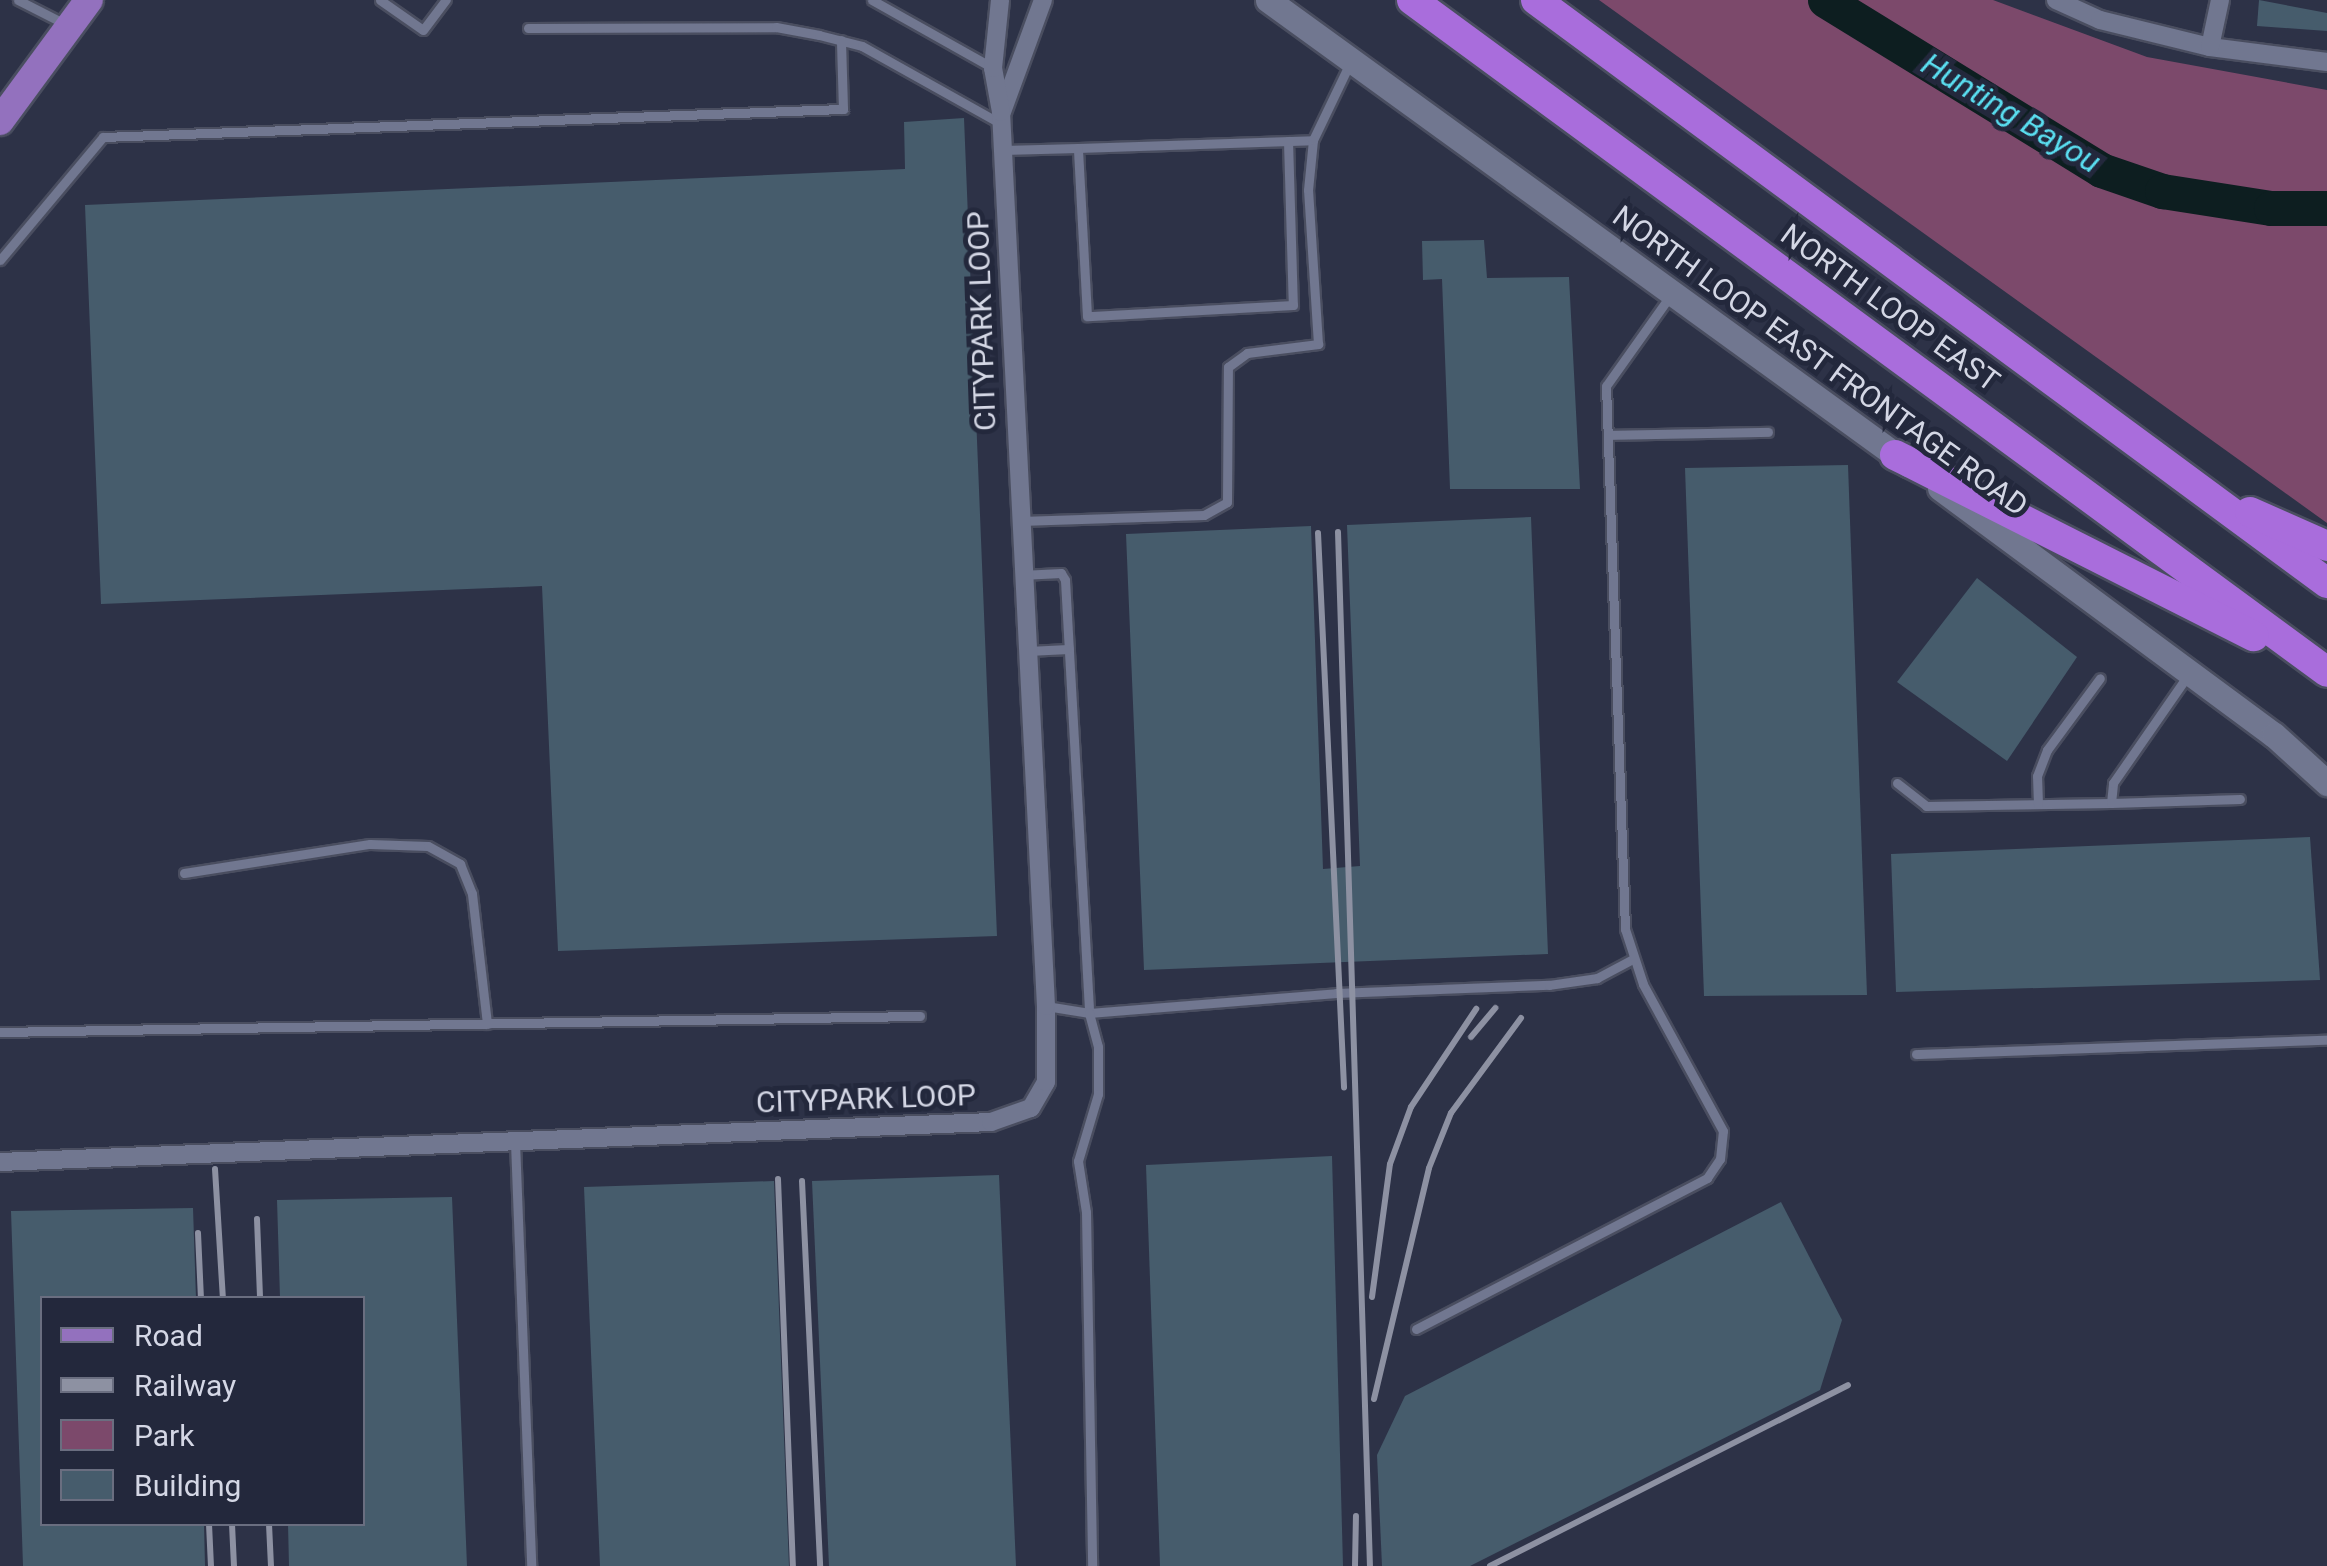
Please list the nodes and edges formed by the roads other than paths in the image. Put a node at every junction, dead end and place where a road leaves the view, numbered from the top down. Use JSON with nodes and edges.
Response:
{"nodes":[{"id":1,"x":18,"y":0,"type":"edge"},
{"id":2,"x":88,"y":0,"type":"edge"},
{"id":3,"x":380,"y":0,"type":"edge"},
{"id":4,"x":446,"y":0,"type":"edge"},
{"id":5,"x":872,"y":0,"type":"edge"},
{"id":6,"x":1000,"y":0,"type":"edge"},
{"id":7,"x":1042,"y":0,"type":"edge"},
{"id":8,"x":1268,"y":0,"type":"edge"},
{"id":9,"x":1412,"y":0,"type":"edge"},
{"id":10,"x":1536,"y":0,"type":"edge"},
{"id":11,"x":1554,"y":0,"type":"edge"},
{"id":12,"x":2056,"y":0,"type":"edge"},
{"id":13,"x":2220,"y":0,"type":"edge"},
{"id":14,"x":69,"y":26,"type":"junction"},
{"id":15,"x":528,"y":28,"type":"dead end"},
{"id":16,"x":1585,"y":36,"type":"junction"},
{"id":17,"x":840,"y":40,"type":"junction"},
{"id":18,"x":2210,"y":47,"type":"junction"},
{"id":19,"x":1352,"y":61,"type":"junction"},
{"id":20,"x":2327,"y":62,"type":"edge"},
{"id":21,"x":993,"y":68,"type":"junction"},
{"id":22,"x":1002,"y":118,"type":"junction"},
{"id":23,"x":0,"y":121,"type":"edge"},
{"id":24,"x":1314,"y":140,"type":"junction"},
{"id":25,"x":1288,"y":141,"type":"junction"},
{"id":26,"x":1078,"y":148,"type":"junction"},
{"id":27,"x":1003,"y":150,"type":"junction"},
{"id":28,"x":0,"y":260,"type":"edge"},
{"id":29,"x":1672,"y":294,"type":"junction"},
{"id":30,"x":1768,"y":432,"type":"dead end"},
{"id":31,"x":1608,"y":435,"type":"junction"},
{"id":32,"x":1895,"y":455,"type":"junction"},
{"id":33,"x":2197,"y":488,"type":"junction"},
{"id":34,"x":1017,"y":521,"type":"junction"},
{"id":35,"x":2327,"y":546,"type":"edge"},
{"id":36,"x":1020,"y":576,"type":"junction"},
{"id":37,"x":2327,"y":584,"type":"edge"},
{"id":38,"x":1069,"y":649,"type":"junction"},
{"id":39,"x":1024,"y":651,"type":"junction"},
{"id":40,"x":2190,"y":672,"type":"junction"},
{"id":41,"x":2327,"y":673,"type":"edge"},
{"id":42,"x":2100,"y":678,"type":"dead end"},
{"id":43,"x":1898,"y":782,"type":"dead end"},
{"id":44,"x":2327,"y":783,"type":"edge"},
{"id":45,"x":2240,"y":799,"type":"dead end"},
{"id":46,"x":2111,"y":803,"type":"junction"},
{"id":47,"x":2038,"y":804,"type":"junction"},
{"id":48,"x":184,"y":873,"type":"dead end"},
{"id":49,"x":1632,"y":959,"type":"junction"},
{"id":50,"x":1046,"y":1006,"type":"junction"},
{"id":51,"x":1089,"y":1013,"type":"junction"},
{"id":52,"x":920,"y":1016,"type":"dead end"},
{"id":53,"x":487,"y":1024,"type":"junction"},
{"id":54,"x":0,"y":1032,"type":"edge"},
{"id":55,"x":2327,"y":1040,"type":"edge"},
{"id":56,"x":1916,"y":1054,"type":"dead end"},
{"id":57,"x":514,"y":1142,"type":"junction"},
{"id":58,"x":0,"y":1162,"type":"edge"},
{"id":59,"x":1416,"y":1329,"type":"dead end"},
{"id":60,"x":531,"y":1566,"type":"edge"},
{"id":61,"x":1092,"y":1566,"type":"edge"}],
"edges":[{"from":1,"to":14,"type":"lane"},
{"from":2,"to":14,"type":"main road"},
{"from":3,"to":4,"type":"lane"},
{"from":5,"to":21,"type":"lane"},
{"from":6,"to":21,"type":"street","name":"CITYPARK LOOP"},
{"from":7,"to":22,"type":"street","name":"CITYPARK LOOP"},
{"from":8,"to":19,"type":"main road","name":"NORTH LOOP EAST FRONTAGE ROAD"},
{"from":9,"to":41,"type":"highway","name":"NORTH LOOP EAST"},
{"from":10,"to":16,"type":"highway","name":"NORTH LOOP EAST"},
{"from":11,"to":16,"type":"highway"},
{"from":12,"to":18,"type":"street"},
{"from":13,"to":18,"type":"street"},
{"from":14,"to":23,"type":"main road"},
{"from":15,"to":17,"type":"lane"},
{"from":16,"to":33,"type":"highway","name":"NORTH LOOP EAST"},
{"from":17,"to":22,"type":"lane"},
{"from":17,"to":28,"type":"lane"},
{"from":18,"to":20,"type":"street"},
{"from":19,"to":24,"type":"lane"},
{"from":19,"to":29,"type":"main road","name":"NORTH LOOP EAST FRONTAGE ROAD"},
{"from":21,"to":22,"type":"street","name":"CITYPARK LOOP"},
{"from":22,"to":27,"type":"street","name":"CITYPARK LOOP"},
{"from":24,"to":25,"type":"lane"},
{"from":24,"to":34,"type":"lane"},
{"from":25,"to":26,"type":"lane"},
{"from":25,"to":26,"type":"lane"},
{"from":26,"to":27,"type":"lane"},
{"from":27,"to":34,"type":"street","name":"CITYPARK LOOP"},
{"from":29,"to":31,"type":"lane"},
{"from":29,"to":32,"type":"main road","name":"NORTH LOOP EAST FRONTAGE ROAD"},
{"from":30,"to":31,"type":"lane"},
{"from":31,"to":49,"type":"lane"},
{"from":32,"to":40,"type":"main road","name":"NORTH LOOP EAST FRONTAGE ROAD"},
{"from":32,"to":41,"type":"highway"},
{"from":33,"to":35,"type":"highway"},
{"from":33,"to":37,"type":"highway","name":"NORTH LOOP EAST"},
{"from":34,"to":36,"type":"street","name":"CITYPARK LOOP"},
{"from":36,"to":38,"type":"lane"},
{"from":36,"to":39,"type":"street","name":"CITYPARK LOOP"},
{"from":38,"to":39,"type":"lane"},
{"from":38,"to":51,"type":"lane"},
{"from":39,"to":50,"type":"street","name":"CITYPARK LOOP"},
{"from":40,"to":44,"type":"main road","name":"NORTH LOOP EAST FRONTAGE ROAD"},
{"from":40,"to":46,"type":"lane"},
{"from":42,"to":47,"type":"lane"},
{"from":43,"to":47,"type":"lane"},
{"from":45,"to":46,"type":"lane"},
{"from":46,"to":47,"type":"lane"},
{"from":48,"to":53,"type":"lane"},
{"from":49,"to":51,"type":"lane"},
{"from":49,"to":59,"type":"lane"},
{"from":50,"to":51,"type":"lane"},
{"from":50,"to":57,"type":"street","name":"CITYPARK LOOP"},
{"from":51,"to":61,"type":"lane"},
{"from":52,"to":53,"type":"lane"},
{"from":53,"to":54,"type":"lane"},
{"from":55,"to":56,"type":"lane"},
{"from":57,"to":58,"type":"street","name":"CITYPARK LOOP"},
{"from":57,"to":60,"type":"lane"}]}
